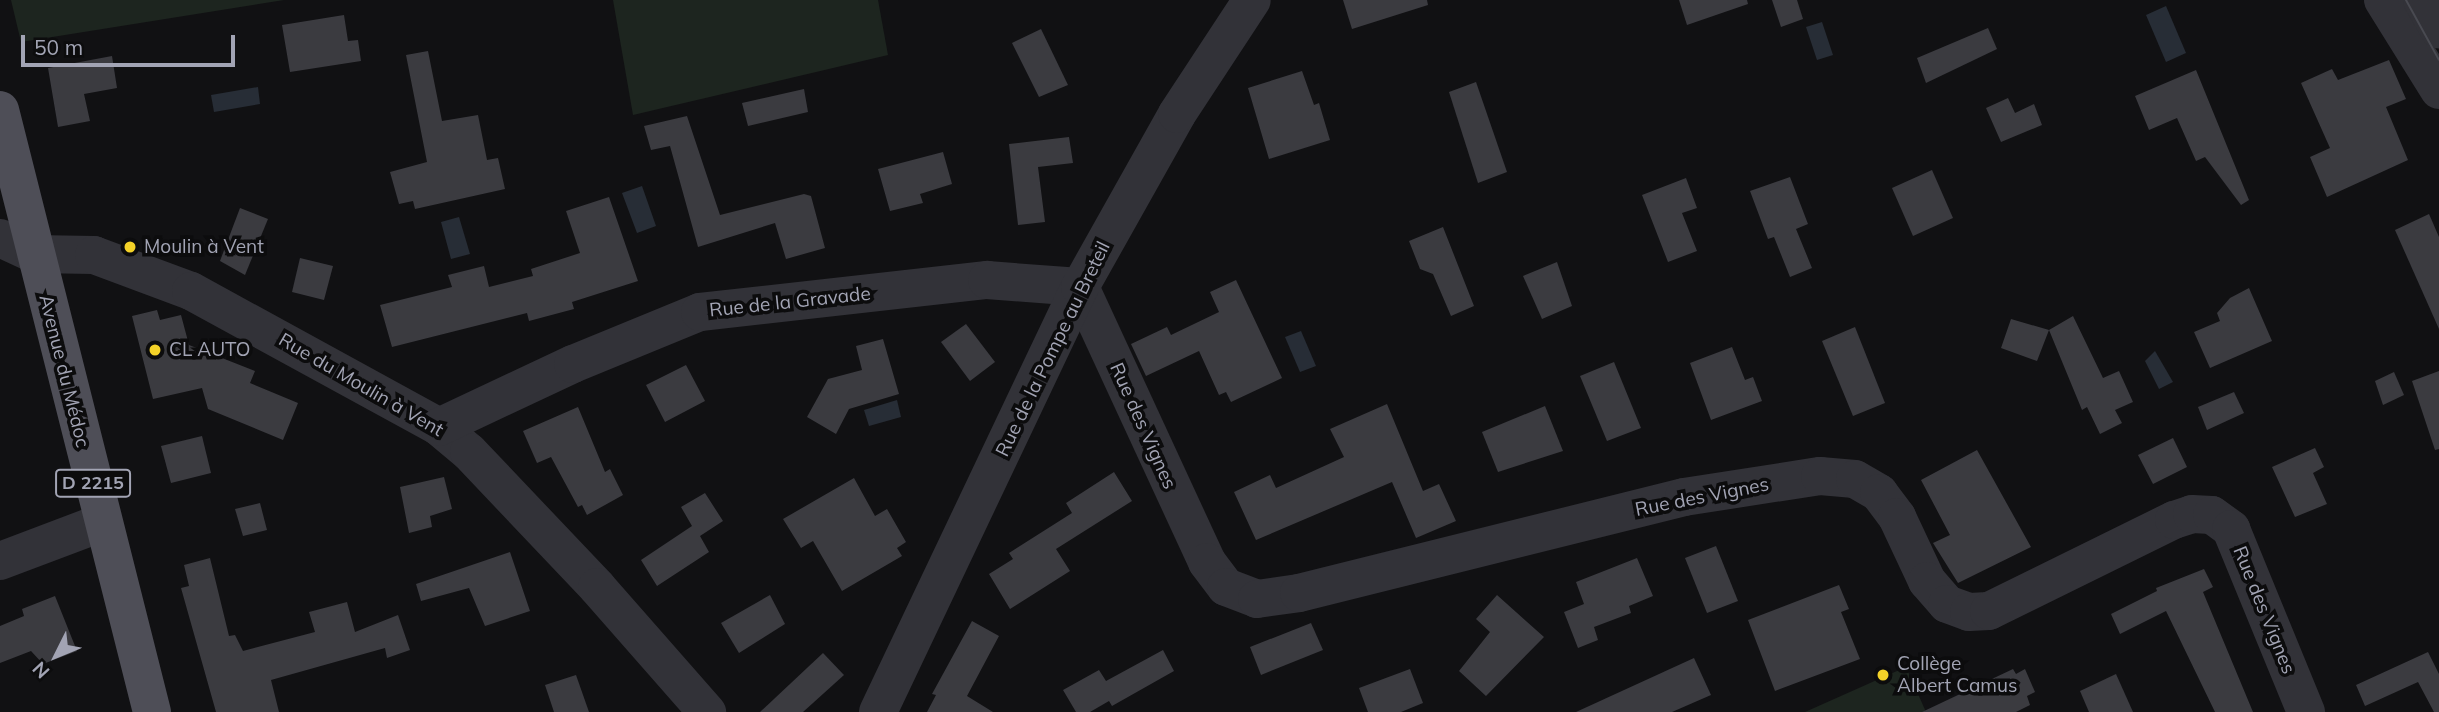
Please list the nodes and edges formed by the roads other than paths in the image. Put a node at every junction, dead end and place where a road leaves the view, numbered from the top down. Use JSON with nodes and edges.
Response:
{"nodes":[{"id":1,"x":1252,"y":0,"type":"edge"},
{"id":2,"x":2383,"y":0,"type":"edge"},
{"id":3,"x":2422,"y":0,"type":"edge"},
{"id":4,"x":2439,"y":30,"type":"edge"},
{"id":5,"x":2439,"y":90,"type":"edge"},
{"id":6,"x":0,"y":110,"type":"edge"},
{"id":7,"x":0,"y":238,"type":"edge"},
{"id":8,"x":34,"y":254,"type":"junction"},
{"id":9,"x":1080,"y":287,"type":"junction"},
{"id":10,"x":439,"y":428,"type":"junction"},
{"id":11,"x":103,"y":522,"type":"junction"},
{"id":12,"x":0,"y":561,"type":"edge"},
{"id":13,"x":152,"y":712,"type":"edge"},
{"id":14,"x":707,"y":712,"type":"edge"},
{"id":15,"x":877,"y":712,"type":"edge"},
{"id":16,"x":2306,"y":712,"type":"edge"}],
"edges":[{"from":1,"to":9,"type":"street","name":"Rue de la Pompe au Breteil"},
{"from":2,"to":5,"type":"street"},
{"from":3,"to":4,"type":"street"},
{"from":6,"to":8,"type":"main road","name":"Avenue du Médoc","number":"D 2215"},
{"from":7,"to":8,"type":"street","name":"Rue du Moulin à Vent"},
{"from":8,"to":10,"type":"street","name":"Rue du Moulin à Vent"},
{"from":8,"to":11,"type":"main road","name":"Avenue du Médoc","number":"D 2215"},
{"from":9,"to":10,"type":"street","name":"Rue de la Gravade"},
{"from":9,"to":15,"type":"street","name":"Rue de la Pompe au Breteil"},
{"from":9,"to":16,"type":"street","name":"Rue des Vignes"},
{"from":10,"to":14,"type":"street","name":"Rue du Moulin à Vent"},
{"from":11,"to":12,"type":"street"},
{"from":11,"to":13,"type":"main road","name":"Avenue du Médoc","number":"D 2215"}]}
